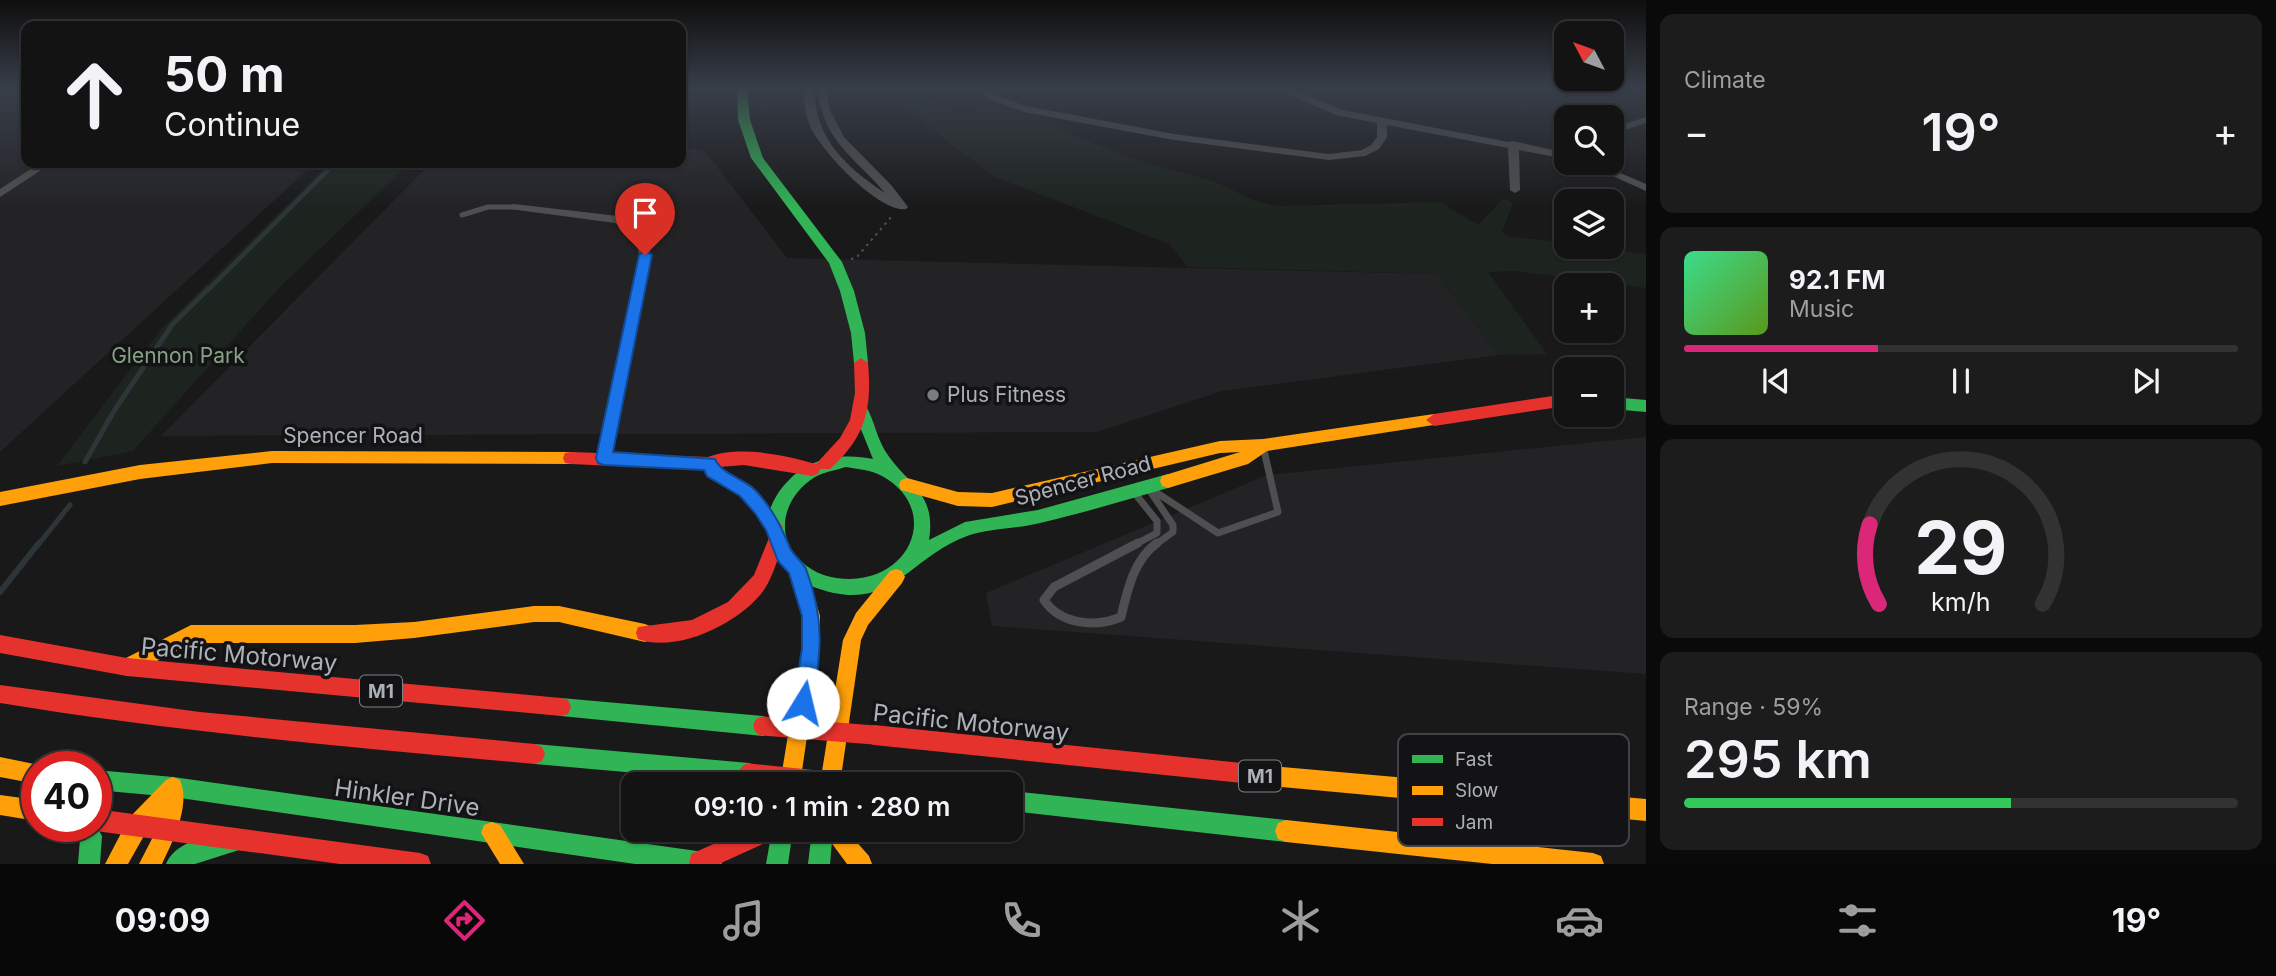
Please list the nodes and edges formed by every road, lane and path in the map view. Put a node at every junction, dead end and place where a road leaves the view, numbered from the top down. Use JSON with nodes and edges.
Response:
{"nodes":[{"id":1,"x":747,"y":128,"type":"edge"},
{"id":2,"x":815,"y":128,"type":"edge"},
{"id":3,"x":833,"y":128,"type":"edge"},
{"id":4,"x":1128,"y":128,"type":"edge"},
{"id":5,"x":1382,"y":128,"type":"edge"},
{"id":6,"x":1422,"y":128,"type":"edge"},
{"id":7,"x":1513,"y":145,"type":"junction"},
{"id":8,"x":1554,"y":154,"type":"edge"},
{"id":9,"x":39,"y":168,"type":"edge"},
{"id":10,"x":1618,"y":175,"type":"edge"},
{"id":11,"x":1646,"y":188,"type":"edge"},
{"id":12,"x":1515,"y":190,"type":"dead end"},
{"id":13,"x":0,"y":194,"type":"edge"},
{"id":14,"x":514,"y":207,"type":"joint"},
{"id":15,"x":902,"y":207,"type":"junction"},
{"id":16,"x":463,"y":215,"type":"dead end"},
{"id":17,"x":835,"y":262,"type":"junction"},
{"id":18,"x":1624,"y":395,"type":"edge"},
{"id":19,"x":1646,"y":398,"type":"edge"},
{"id":20,"x":1624,"y":401,"type":"edge"},
{"id":21,"x":1554,"y":402,"type":"edge"},
{"id":22,"x":862,"y":412,"type":"junction"},
{"id":23,"x":1263,"y":445,"type":"junction"},
{"id":24,"x":604,"y":458,"type":"junction"},
{"id":25,"x":709,"y":464,"type":"junction"},
{"id":26,"x":818,"y":467,"type":"junction"},
{"id":27,"x":1135,"y":467,"type":"junction"},
{"id":28,"x":891,"y":473,"type":"junction"},
{"id":29,"x":907,"y":485,"type":"junction"},
{"id":30,"x":1140,"y":489,"type":"junction"},
{"id":31,"x":0,"y":499,"type":"edge"},
{"id":32,"x":775,"y":533,"type":"junction"},
{"id":33,"x":909,"y":562,"type":"junction"},
{"id":34,"x":797,"y":569,"type":"junction"},
{"id":35,"x":0,"y":644,"type":"edge"},
{"id":36,"x":127,"y":667,"type":"junction"},
{"id":37,"x":0,"y":694,"type":"edge"},
{"id":38,"x":0,"y":767,"type":"edge"},
{"id":39,"x":21,"y":771,"type":"edge"},
{"id":40,"x":738,"y":772,"type":"edge"},
{"id":41,"x":792,"y":772,"type":"edge"},
{"id":42,"x":832,"y":772,"type":"edge"},
{"id":43,"x":112,"y":782,"type":"edge"},
{"id":44,"x":173,"y":788,"type":"junction"},
{"id":45,"x":1398,"y":788,"type":"edge"},
{"id":46,"x":1023,"y":802,"type":"edge"},
{"id":47,"x":0,"y":804,"type":"edge"},
{"id":48,"x":21,"y":808,"type":"edge"},
{"id":49,"x":112,"y":822,"type":"edge"},
{"id":50,"x":137,"y":826,"type":"junction"},
{"id":51,"x":168,"y":829,"type":"junction"},
{"id":52,"x":492,"y":833,"type":"junction"},
{"id":53,"x":238,"y":839,"type":"junction"},
{"id":54,"x":91,"y":842,"type":"edge"},
{"id":55,"x":745,"y":842,"type":"edge"},
{"id":56,"x":781,"y":842,"type":"edge"},
{"id":57,"x":821,"y":842,"type":"edge"},
{"id":58,"x":843,"y":842,"type":"edge"},
{"id":59,"x":1398,"y":843,"type":"edge"},
{"id":60,"x":1427,"y":846,"type":"edge"},
{"id":61,"x":705,"y":863,"type":"edge"},
{"id":62,"x":89,"y":864,"type":"edge"},
{"id":63,"x":116,"y":864,"type":"edge"},
{"id":64,"x":150,"y":864,"type":"edge"},
{"id":65,"x":177,"y":864,"type":"edge"},
{"id":66,"x":420,"y":864,"type":"edge"},
{"id":67,"x":513,"y":864,"type":"edge"},
{"id":68,"x":777,"y":864,"type":"edge"},
{"id":69,"x":818,"y":864,"type":"edge"},
{"id":70,"x":861,"y":864,"type":"edge"},
{"id":71,"x":1593,"y":864,"type":"edge"}],
"edges":[{"from":1,"to":17,"type":"main road"},
{"from":2,"to":15,"type":"street"},
{"from":3,"to":15,"type":"street"},
{"from":4,"to":5,"type":"street"},
{"from":6,"to":7,"type":"street"},
{"from":7,"to":8,"type":"street"},
{"from":7,"to":12,"type":"street"},
{"from":9,"to":13,"type":"street"},
{"from":10,"to":11,"type":"street"},
{"from":14,"to":16,"type":"lane"},
{"from":14,"to":24,"type":"street"},
{"from":15,"to":17,"type":"path"},
{"from":17,"to":22,"type":"main road"},
{"from":18,"to":19,"type":"main road"},
{"from":19,"to":20,"type":"main road"},
{"from":21,"to":23,"type":"main road","name":"Spencer Road"},
{"from":22,"to":26,"type":"main road"},
{"from":22,"to":28,"type":"main road"},
{"from":23,"to":27,"type":"main road","name":"Spencer Road"},
{"from":23,"to":30,"type":"main road","name":"Spencer Road"},
{"from":23,"to":30,"type":"lane"},
{"from":24,"to":25,"type":"main road","name":"Spencer Road"},
{"from":24,"to":31,"type":"main road","name":"Spencer Road"},
{"from":25,"to":26,"type":"main road","name":"Spencer Road"},
{"from":25,"to":32,"type":"main road"},
{"from":26,"to":28,"type":"main road"},
{"from":26,"to":32,"type":"main road"},
{"from":27,"to":29,"type":"main road","name":"Spencer Road"},
{"from":27,"to":30,"type":"main road"},
{"from":28,"to":29,"type":"main road"},
{"from":29,"to":33,"type":"main road"},
{"from":30,"to":30,"type":"lane"},
{"from":30,"to":33,"type":"main road","name":"Spencer Road"},
{"from":32,"to":34,"type":"main road"},
{"from":32,"to":36,"type":"main road"},
{"from":33,"to":34,"type":"main road"},
{"from":33,"to":42,"type":"main road"},
{"from":34,"to":41,"type":"main road"},
{"from":35,"to":36,"type":"main road","name":"Pacific Motorway","number":"M1"},
{"from":36,"to":45,"type":"main road","name":"Pacific Motorway","number":"M1","bridge":true},
{"from":37,"to":40,"type":"main road","number":"M1","bridge":true},
{"from":38,"to":39,"type":"main road"},
{"from":43,"to":44,"type":"main road","name":"Hinkler Drive"},
{"from":44,"to":50,"type":"main road"},
{"from":44,"to":51,"type":"main road"},
{"from":44,"to":52,"type":"main road","name":"Hinkler Drive"},
{"from":46,"to":59,"type":"main road"},
{"from":47,"to":48,"type":"main road"},
{"from":49,"to":50,"type":"main road"},
{"from":50,"to":51,"type":"main road"},
{"from":50,"to":63,"type":"main road"},
{"from":51,"to":53,"type":"main road"},
{"from":51,"to":64,"type":"main road"},
{"from":52,"to":61,"type":"main road","name":"Hinkler Drive"},
{"from":52,"to":67,"type":"main road"},
{"from":53,"to":65,"type":"main road"},
{"from":53,"to":66,"type":"main road"},
{"from":54,"to":62,"type":"main road"},
{"from":55,"to":61,"type":"main road"},
{"from":56,"to":68,"type":"main road"},
{"from":57,"to":69,"type":"main road"},
{"from":58,"to":70,"type":"main road"},
{"from":60,"to":71,"type":"main road"}]}
